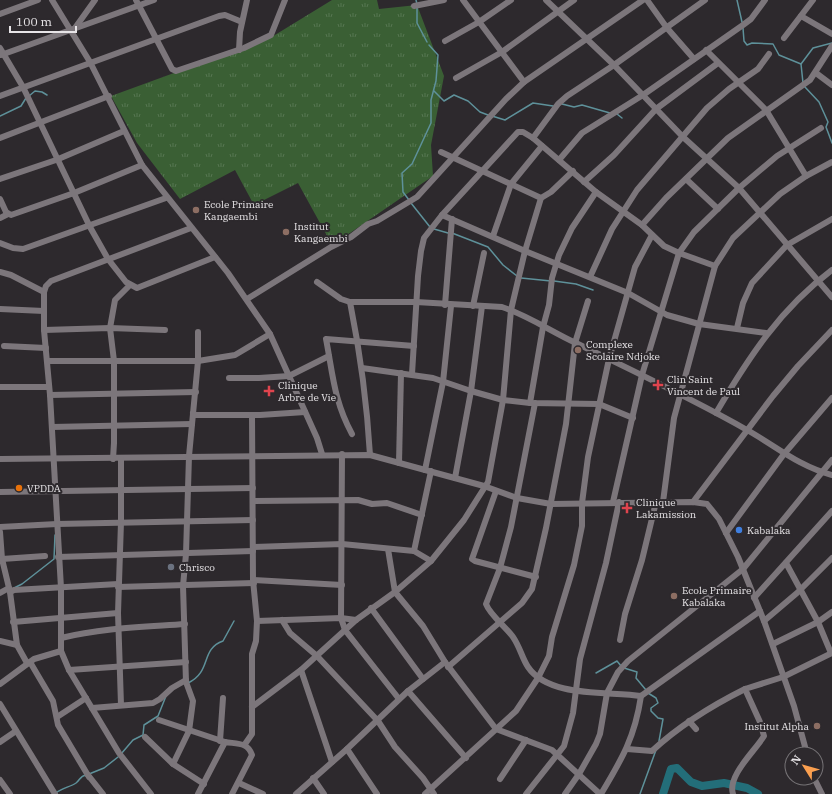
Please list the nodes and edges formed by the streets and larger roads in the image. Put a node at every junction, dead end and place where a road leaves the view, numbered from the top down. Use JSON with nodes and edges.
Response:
{"nodes":[{"id":1,"x":38,"y":0,"type":"edge"},
{"id":2,"x":52,"y":0,"type":"edge"},
{"id":3,"x":95,"y":0,"type":"edge"},
{"id":4,"x":154,"y":0,"type":"edge"},
{"id":5,"x":247,"y":0,"type":"edge"},
{"id":6,"x":286,"y":0,"type":"edge"},
{"id":7,"x":444,"y":0,"type":"edge"},
{"id":8,"x":463,"y":0,"type":"edge"},
{"id":9,"x":511,"y":0,"type":"edge"},
{"id":10,"x":546,"y":0,"type":"edge"},
{"id":11,"x":574,"y":0,"type":"edge"},
{"id":12,"x":643,"y":0,"type":"edge"},
{"id":13,"x":647,"y":0,"type":"edge"},
{"id":14,"x":705,"y":0,"type":"edge"},
{"id":15,"x":765,"y":0,"type":"edge"},
{"id":16,"x":813,"y":0,"type":"edge"},
{"id":17,"x":137,"y":2,"type":"edge"},
{"id":18,"x":414,"y":6,"type":"dead end"},
{"id":19,"x":557,"y":12,"type":"junction"},
{"id":20,"x":0,"y":14,"type":"edge"},
{"id":21,"x":801,"y":16,"type":"junction"},
{"id":22,"x":242,"y":22,"type":"junction"},
{"id":23,"x":479,"y":22,"type":"junction"},
{"id":24,"x":73,"y":28,"type":"junction"},
{"id":25,"x":667,"y":28,"type":"junction"},
{"id":26,"x":832,"y":34,"type":"edge"},
{"id":27,"x":586,"y":38,"type":"junction"},
{"id":28,"x":784,"y":38,"type":"dead end"},
{"id":29,"x":156,"y":39,"type":"junction"},
{"id":30,"x":445,"y":41,"type":"dead end"},
{"id":31,"x":832,"y":46,"type":"edge"},
{"id":32,"x":0,"y":48,"type":"edge"},
{"id":33,"x":239,"y":50,"type":"junction"},
{"id":34,"x":706,"y":50,"type":"junction"},
{"id":35,"x":502,"y":52,"type":"junction"},
{"id":36,"x":769,"y":54,"type":"dead end"},
{"id":37,"x":2,"y":55,"type":"edge"},
{"id":38,"x":694,"y":58,"type":"junction"},
{"id":39,"x":90,"y":62,"type":"junction"},
{"id":40,"x":718,"y":62,"type":"junction"},
{"id":41,"x":614,"y":65,"type":"junction"},
{"id":42,"x":816,"y":73,"type":"junction"},
{"id":43,"x":456,"y":78,"type":"dead end"},
{"id":44,"x":524,"y":82,"type":"junction"},
{"id":45,"x":739,"y":82,"type":"junction"},
{"id":46,"x":832,"y":85,"type":"edge"},
{"id":47,"x":23,"y":87,"type":"junction"},
{"id":48,"x":643,"y":95,"type":"junction"},
{"id":49,"x":0,"y":96,"type":"edge"},
{"id":50,"x":109,"y":96,"type":"junction"},
{"id":51,"x":656,"y":109,"type":"junction"},
{"id":52,"x":766,"y":110,"type":"junction"},
{"id":53,"x":38,"y":123,"type":"junction"},
{"id":54,"x":821,"y":128,"type":"dead end"},
{"id":55,"x":124,"y":132,"type":"junction"},
{"id":56,"x":683,"y":137,"type":"junction"},
{"id":57,"x":0,"y":138,"type":"edge"},
{"id":58,"x":533,"y":138,"type":"junction"},
{"id":59,"x":542,"y":146,"type":"junction"},
{"id":60,"x":789,"y":147,"type":"junction"},
{"id":61,"x":441,"y":152,"type":"dead end"},
{"id":62,"x":454,"y":157,"type":"junction"},
{"id":63,"x":707,"y":159,"type":"junction"},
{"id":64,"x":56,"y":160,"type":"junction"},
{"id":65,"x":559,"y":160,"type":"junction"},
{"id":66,"x":832,"y":162,"type":"edge"},
{"id":67,"x":142,"y":165,"type":"junction"},
{"id":68,"x":482,"y":171,"type":"junction"},
{"id":69,"x":573,"y":171,"type":"junction"},
{"id":70,"x":806,"y":176,"type":"junction"},
{"id":71,"x":0,"y":179,"type":"edge"},
{"id":72,"x":686,"y":179,"type":"junction"},
{"id":73,"x":584,"y":182,"type":"junction"},
{"id":74,"x":511,"y":184,"type":"junction"},
{"id":75,"x":739,"y":188,"type":"junction"},
{"id":76,"x":596,"y":192,"type":"junction"},
{"id":77,"x":74,"y":194,"type":"junction"},
{"id":78,"x":166,"y":198,"type":"junction"},
{"id":79,"x":541,"y":198,"type":"junction"},
{"id":80,"x":0,"y":199,"type":"edge"},
{"id":81,"x":718,"y":209,"type":"junction"},
{"id":82,"x":622,"y":212,"type":"junction"},
{"id":83,"x":761,"y":212,"type":"junction"},
{"id":84,"x":8,"y":214,"type":"junction"},
{"id":85,"x":442,"y":214,"type":"junction"},
{"id":86,"x":0,"y":218,"type":"edge"},
{"id":87,"x":452,"y":219,"type":"junction"},
{"id":88,"x":832,"y":219,"type":"edge"},
{"id":89,"x":642,"y":225,"type":"junction"},
{"id":90,"x":90,"y":227,"type":"junction"},
{"id":91,"x":191,"y":228,"type":"junction"},
{"id":92,"x":652,"y":235,"type":"junction"},
{"id":93,"x":493,"y":236,"type":"junction"},
{"id":94,"x":0,"y":243,"type":"edge"},
{"id":95,"x":787,"y":245,"type":"junction"},
{"id":96,"x":525,"y":251,"type":"junction"},
{"id":97,"x":679,"y":253,"type":"junction"},
{"id":98,"x":484,"y":254,"type":"dead end"},
{"id":99,"x":215,"y":257,"type":"junction"},
{"id":100,"x":108,"y":259,"type":"junction"},
{"id":101,"x":557,"y":263,"type":"junction"},
{"id":102,"x":715,"y":266,"type":"junction"},
{"id":103,"x":832,"y":270,"type":"edge"},
{"id":104,"x":0,"y":272,"type":"edge"},
{"id":105,"x":590,"y":276,"type":"junction"},
{"id":106,"x":817,"y":281,"type":"junction"},
{"id":107,"x":317,"y":282,"type":"dead end"},
{"id":108,"x":130,"y":285,"type":"junction"},
{"id":109,"x":44,"y":292,"type":"junction"},
{"id":110,"x":628,"y":293,"type":"junction"},
{"id":111,"x":832,"y":297,"type":"edge"},
{"id":112,"x":247,"y":299,"type":"junction"},
{"id":113,"x":588,"y":301,"type":"dead end"},
{"id":114,"x":350,"y":302,"type":"junction"},
{"id":115,"x":416,"y":302,"type":"junction"},
{"id":116,"x":448,"y":305,"type":"junction"},
{"id":117,"x":473,"y":306,"type":"junction"},
{"id":118,"x":482,"y":306,"type":"junction"},
{"id":119,"x":0,"y":309,"type":"edge"},
{"id":120,"x":512,"y":310,"type":"junction"},
{"id":121,"x":44,"y":311,"type":"junction"},
{"id":122,"x":662,"y":311,"type":"junction"},
{"id":123,"x":699,"y":324,"type":"junction"},
{"id":124,"x":543,"y":327,"type":"junction"},
{"id":125,"x":110,"y":328,"type":"junction"},
{"id":126,"x":737,"y":328,"type":"junction"},
{"id":127,"x":44,"y":330,"type":"junction"},
{"id":128,"x":165,"y":330,"type":"dead end"},
{"id":129,"x":832,"y":330,"type":"edge"},
{"id":130,"x":198,"y":332,"type":"dead end"},
{"id":131,"x":766,"y":333,"type":"junction"},
{"id":132,"x":270,"y":334,"type":"junction"},
{"id":133,"x":357,"y":341,"type":"junction"},
{"id":134,"x":575,"y":343,"type":"junction"},
{"id":135,"x":4,"y":346,"type":"dead end"},
{"id":136,"x":414,"y":346,"type":"junction"},
{"id":137,"x":46,"y":348,"type":"junction"},
{"id":138,"x":330,"y":356,"type":"junction"},
{"id":139,"x":609,"y":359,"type":"junction"},
{"id":140,"x":48,"y":361,"type":"junction"},
{"id":141,"x":114,"y":361,"type":"junction"},
{"id":142,"x":198,"y":361,"type":"junction"},
{"id":143,"x":362,"y":368,"type":"junction"},
{"id":144,"x":401,"y":372,"type":"junction"},
{"id":145,"x":412,"y":374,"type":"junction"},
{"id":146,"x":642,"y":375,"type":"junction"},
{"id":147,"x":289,"y":376,"type":"junction"},
{"id":148,"x":229,"y":378,"type":"dead end"},
{"id":149,"x":443,"y":382,"type":"junction"},
{"id":150,"x":50,"y":386,"type":"junction"},
{"id":151,"x":0,"y":387,"type":"edge"},
{"id":152,"x":471,"y":391,"type":"junction"},
{"id":153,"x":196,"y":392,"type":"junction"},
{"id":154,"x":680,"y":393,"type":"junction"},
{"id":155,"x":115,"y":394,"type":"junction"},
{"id":156,"x":50,"y":395,"type":"junction"},
{"id":157,"x":832,"y":398,"type":"edge"},
{"id":158,"x":503,"y":400,"type":"junction"},
{"id":159,"x":533,"y":403,"type":"junction"},
{"id":160,"x":569,"y":403,"type":"junction"},
{"id":161,"x":599,"y":404,"type":"junction"},
{"id":162,"x":305,"y":412,"type":"junction"},
{"id":163,"x":193,"y":413,"type":"junction"},
{"id":164,"x":716,"y":413,"type":"junction"},
{"id":165,"x":252,"y":415,"type":"junction"},
{"id":166,"x":632,"y":418,"type":"junction"},
{"id":167,"x":192,"y":424,"type":"junction"},
{"id":168,"x":114,"y":425,"type":"junction"},
{"id":169,"x":52,"y":427,"type":"junction"},
{"id":170,"x":748,"y":430,"type":"junction"},
{"id":171,"x":352,"y":434,"type":"dead end"},
{"id":172,"x":322,"y":454,"type":"junction"},
{"id":173,"x":342,"y":454,"type":"junction"},
{"id":174,"x":784,"y":454,"type":"junction"},
{"id":175,"x":370,"y":455,"type":"junction"},
{"id":176,"x":189,"y":456,"type":"junction"},
{"id":177,"x":254,"y":457,"type":"junction"},
{"id":178,"x":0,"y":459,"type":"edge"},
{"id":179,"x":54,"y":459,"type":"junction"},
{"id":180,"x":113,"y":459,"type":"junction"},
{"id":181,"x":121,"y":459,"type":"junction"},
{"id":182,"x":832,"y":460,"type":"edge"},
{"id":183,"x":400,"y":463,"type":"junction"},
{"id":184,"x":428,"y":470,"type":"junction"},
{"id":185,"x":822,"y":472,"type":"junction"},
{"id":186,"x":832,"y":475,"type":"edge"},
{"id":187,"x":455,"y":478,"type":"junction"},
{"id":188,"x":484,"y":486,"type":"junction"},
{"id":189,"x":253,"y":488,"type":"junction"},
{"id":190,"x":189,"y":489,"type":"junction"},
{"id":191,"x":121,"y":491,"type":"junction"},
{"id":192,"x":496,"y":491,"type":"junction"},
{"id":193,"x":0,"y":492,"type":"edge"},
{"id":194,"x":56,"y":492,"type":"junction"},
{"id":195,"x":517,"y":498,"type":"junction"},
{"id":196,"x":342,"y":500,"type":"junction"},
{"id":197,"x":254,"y":501,"type":"junction"},
{"id":198,"x":616,"y":502,"type":"junction"},
{"id":199,"x":656,"y":502,"type":"junction"},
{"id":200,"x":664,"y":502,"type":"junction"},
{"id":201,"x":693,"y":502,"type":"junction"},
{"id":202,"x":582,"y":503,"type":"junction"},
{"id":203,"x":551,"y":504,"type":"junction"},
{"id":204,"x":832,"y":511,"type":"edge"},
{"id":205,"x":422,"y":515,"type":"junction"},
{"id":206,"x":253,"y":520,"type":"junction"},
{"id":207,"x":121,"y":522,"type":"junction"},
{"id":208,"x":187,"y":522,"type":"junction"},
{"id":209,"x":57,"y":524,"type":"junction"},
{"id":210,"x":0,"y":527,"type":"edge"},
{"id":211,"x":726,"y":533,"type":"junction"},
{"id":212,"x":0,"y":534,"type":"edge"},
{"id":213,"x":342,"y":544,"type":"junction"},
{"id":214,"x":253,"y":549,"type":"junction"},
{"id":215,"x":388,"y":549,"type":"junction"},
{"id":216,"x":414,"y":551,"type":"junction"},
{"id":217,"x":186,"y":554,"type":"junction"},
{"id":218,"x":120,"y":555,"type":"junction"},
{"id":219,"x":45,"y":556,"type":"dead end"},
{"id":220,"x":58,"y":557,"type":"junction"},
{"id":221,"x":832,"y":558,"type":"edge"},
{"id":222,"x":2,"y":559,"type":"junction"},
{"id":223,"x":432,"y":561,"type":"junction"},
{"id":224,"x":786,"y":563,"type":"junction"},
{"id":225,"x":500,"y":568,"type":"junction"},
{"id":226,"x":743,"y":569,"type":"junction"},
{"id":227,"x":2,"y":573,"type":"edge"},
{"id":228,"x":536,"y":577,"type":"junction"},
{"id":229,"x":253,"y":582,"type":"junction"},
{"id":230,"x":118,"y":586,"type":"junction"},
{"id":231,"x":183,"y":586,"type":"junction"},
{"id":232,"x":342,"y":586,"type":"junction"},
{"id":233,"x":61,"y":588,"type":"junction"},
{"id":234,"x":9,"y":590,"type":"junction"},
{"id":235,"x":801,"y":590,"type":"junction"},
{"id":236,"x":395,"y":592,"type":"junction"},
{"id":237,"x":0,"y":593,"type":"edge"},
{"id":238,"x":754,"y":598,"type":"junction"},
{"id":239,"x":371,"y":608,"type":"junction"},
{"id":240,"x":760,"y":610,"type":"junction"},
{"id":241,"x":832,"y":612,"type":"edge"},
{"id":242,"x":118,"y":613,"type":"junction"},
{"id":243,"x":341,"y":618,"type":"junction"},
{"id":244,"x":61,"y":620,"type":"junction"},
{"id":245,"x":282,"y":620,"type":"junction"},
{"id":246,"x":356,"y":620,"type":"junction"},
{"id":247,"x":257,"y":621,"type":"junction"},
{"id":248,"x":500,"y":621,"type":"junction"},
{"id":249,"x":764,"y":621,"type":"junction"},
{"id":250,"x":14,"y":622,"type":"junction"},
{"id":251,"x":818,"y":622,"type":"junction"},
{"id":252,"x":185,"y":624,"type":"junction"},
{"id":253,"x":118,"y":628,"type":"junction"},
{"id":254,"x":345,"y":630,"type":"junction"},
{"id":255,"x":61,"y":638,"type":"junction"},
{"id":256,"x":620,"y":640,"type":"dead end"},
{"id":257,"x":0,"y":641,"type":"edge"},
{"id":258,"x":773,"y":644,"type":"junction"},
{"id":259,"x":17,"y":645,"type":"junction"},
{"id":260,"x":61,"y":651,"type":"junction"},
{"id":261,"x":832,"y":653,"type":"edge"},
{"id":262,"x":317,"y":656,"type":"junction"},
{"id":263,"x":186,"y":662,"type":"junction"},
{"id":264,"x":29,"y":663,"type":"junction"},
{"id":265,"x":446,"y":664,"type":"junction"},
{"id":266,"x":119,"y":666,"type":"junction"},
{"id":267,"x":69,"y":670,"type":"junction"},
{"id":268,"x":301,"y":670,"type":"junction"},
{"id":269,"x":784,"y":677,"type":"junction"},
{"id":270,"x":538,"y":678,"type":"junction"},
{"id":271,"x":423,"y":679,"type":"junction"},
{"id":272,"x":186,"y":682,"type":"junction"},
{"id":273,"x":0,"y":684,"type":"edge"},
{"id":274,"x":745,"y":689,"type":"junction"},
{"id":275,"x":408,"y":691,"type":"junction"},
{"id":276,"x":577,"y":691,"type":"junction"},
{"id":277,"x":607,"y":693,"type":"junction"},
{"id":278,"x":645,"y":693,"type":"junction"},
{"id":279,"x":86,"y":698,"type":"junction"},
{"id":280,"x":223,"y":698,"type":"dead end"},
{"id":281,"x":399,"y":699,"type":"junction"},
{"id":282,"x":0,"y":704,"type":"edge"},
{"id":283,"x":121,"y":705,"type":"junction"},
{"id":284,"x":252,"y":707,"type":"junction"},
{"id":285,"x":92,"y":708,"type":"junction"},
{"id":286,"x":57,"y":717,"type":"junction"},
{"id":287,"x":159,"y":720,"type":"dead end"},
{"id":288,"x":378,"y":721,"type":"junction"},
{"id":289,"x":689,"y":721,"type":"junction"},
{"id":290,"x":496,"y":729,"type":"junction"},
{"id":291,"x":696,"y":729,"type":"dead end"},
{"id":292,"x":16,"y":731,"type":"junction"},
{"id":293,"x":190,"y":731,"type":"junction"},
{"id":294,"x":145,"y":737,"type":"dead end"},
{"id":295,"x":526,"y":740,"type":"junction"},
{"id":296,"x":222,"y":741,"type":"junction"},
{"id":297,"x":0,"y":742,"type":"edge"},
{"id":298,"x":245,"y":744,"type":"junction"},
{"id":299,"x":805,"y":746,"type":"edge"},
{"id":300,"x":347,"y":749,"type":"junction"},
{"id":301,"x":627,"y":749,"type":"junction"},
{"id":302,"x":557,"y":755,"type":"junction"},
{"id":303,"x":466,"y":758,"type":"junction"},
{"id":304,"x":332,"y":762,"type":"junction"},
{"id":305,"x":173,"y":764,"type":"junction"},
{"id":306,"x":579,"y":774,"type":"junction"},
{"id":307,"x":313,"y":778,"type":"junction"},
{"id":308,"x":500,"y":779,"type":"dead end"},
{"id":309,"x":0,"y":780,"type":"edge"},
{"id":310,"x":239,"y":783,"type":"junction"},
{"id":311,"x":204,"y":784,"type":"junction"},
{"id":312,"x":432,"y":792,"type":"edge"},
{"id":313,"x":54,"y":793,"type":"edge"},
{"id":314,"x":10,"y":794,"type":"edge"},
{"id":315,"x":103,"y":794,"type":"edge"},
{"id":316,"x":151,"y":794,"type":"edge"},
{"id":317,"x":198,"y":794,"type":"edge"},
{"id":318,"x":232,"y":794,"type":"edge"},
{"id":319,"x":263,"y":794,"type":"edge"},
{"id":320,"x":296,"y":794,"type":"edge"},
{"id":321,"x":324,"y":794,"type":"edge"},
{"id":322,"x":377,"y":794,"type":"edge"},
{"id":323,"x":425,"y":794,"type":"edge"},
{"id":324,"x":526,"y":794,"type":"edge"},
{"id":325,"x":565,"y":794,"type":"edge"},
{"id":326,"x":600,"y":794,"type":"edge"},
{"id":327,"x":733,"y":794,"type":"edge"}],
"edges":[{"from":1,"to":20,"type":"street"},
{"from":2,"to":24,"type":"street"},
{"from":3,"to":24,"type":"street"},
{"from":4,"to":17,"type":"street"},
{"from":5,"to":22,"type":"street"},
{"from":6,"to":33,"type":"street"},
{"from":7,"to":18,"type":"street"},
{"from":8,"to":23,"type":"street"},
{"from":9,"to":23,"type":"street"},
{"from":10,"to":19,"type":"street"},
{"from":11,"to":19,"type":"street"},
{"from":12,"to":27,"type":"street"},
{"from":13,"to":25,"type":"street"},
{"from":14,"to":25,"type":"street"},
{"from":15,"to":34,"type":"street"},
{"from":16,"to":21,"type":"street"},
{"from":17,"to":24,"type":"street"},
{"from":17,"to":29,"type":"street"},
{"from":19,"to":27,"type":"street"},
{"from":19,"to":35,"type":"street"},
{"from":21,"to":26,"type":"street"},
{"from":21,"to":28,"type":"street"},
{"from":22,"to":29,"type":"street"},
{"from":22,"to":33,"type":"street"},
{"from":23,"to":30,"type":"street"},
{"from":23,"to":35,"type":"street"},
{"from":24,"to":37,"type":"street"},
{"from":24,"to":39,"type":"street"},
{"from":25,"to":38,"type":"street"},
{"from":25,"to":41,"type":"street"},
{"from":27,"to":41,"type":"street"},
{"from":27,"to":44,"type":"street"},
{"from":29,"to":33,"type":"street"},
{"from":29,"to":39,"type":"street"},
{"from":31,"to":42,"type":"street"},
{"from":32,"to":37,"type":"street"},
{"from":34,"to":38,"type":"street"},
{"from":34,"to":40,"type":"street"},
{"from":35,"to":43,"type":"street"},
{"from":35,"to":44,"type":"street"},
{"from":36,"to":45,"type":"street"},
{"from":37,"to":47,"type":"street"},
{"from":38,"to":48,"type":"street"},
{"from":39,"to":47,"type":"street"},
{"from":39,"to":50,"type":"street"},
{"from":40,"to":45,"type":"street"},
{"from":40,"to":51,"type":"street"},
{"from":41,"to":48,"type":"street"},
{"from":41,"to":58,"type":"street"},
{"from":42,"to":46,"type":"street"},
{"from":42,"to":52,"type":"street"},
{"from":44,"to":62,"type":"street"},
{"from":45,"to":52,"type":"street"},
{"from":45,"to":56,"type":"street"},
{"from":47,"to":49,"type":"street"},
{"from":47,"to":53,"type":"street"},
{"from":48,"to":51,"type":"street"},
{"from":48,"to":65,"type":"street"},
{"from":50,"to":53,"type":"street"},
{"from":50,"to":55,"type":"street"},
{"from":51,"to":56,"type":"street"},
{"from":51,"to":73,"type":"street"},
{"from":52,"to":60,"type":"street"},
{"from":52,"to":63,"type":"street"},
{"from":53,"to":57,"type":"street"},
{"from":53,"to":64,"type":"street"},
{"from":54,"to":60,"type":"street"},
{"from":55,"to":64,"type":"street"},
{"from":55,"to":67,"type":"street"},
{"from":56,"to":63,"type":"street"},
{"from":56,"to":82,"type":"street"},
{"from":58,"to":59,"type":"street"},
{"from":58,"to":68,"type":"street"},
{"from":59,"to":65,"type":"street"},
{"from":59,"to":74,"type":"street"},
{"from":60,"to":70,"type":"street"},
{"from":60,"to":75,"type":"street"},
{"from":61,"to":62,"type":"street"},
{"from":62,"to":68,"type":"street"},
{"from":62,"to":112,"type":"street"},
{"from":63,"to":72,"type":"street"},
{"from":63,"to":75,"type":"street"},
{"from":64,"to":71,"type":"street"},
{"from":64,"to":77,"type":"street"},
{"from":65,"to":69,"type":"street"},
{"from":66,"to":70,"type":"street"},
{"from":67,"to":77,"type":"street"},
{"from":67,"to":78,"type":"street"},
{"from":68,"to":74,"type":"street"},
{"from":68,"to":85,"type":"street"},
{"from":69,"to":73,"type":"street"},
{"from":69,"to":79,"type":"street"},
{"from":70,"to":83,"type":"street"},
{"from":72,"to":81,"type":"street"},
{"from":72,"to":89,"type":"street"},
{"from":73,"to":76,"type":"street"},
{"from":74,"to":79,"type":"street"},
{"from":74,"to":93,"type":"street"},
{"from":75,"to":81,"type":"street"},
{"from":75,"to":83,"type":"street"},
{"from":76,"to":82,"type":"street"},
{"from":76,"to":101,"type":"street"},
{"from":77,"to":84,"type":"street"},
{"from":77,"to":90,"type":"street"},
{"from":78,"to":90,"type":"street"},
{"from":78,"to":91,"type":"street"},
{"from":79,"to":96,"type":"street"},
{"from":80,"to":84,"type":"street"},
{"from":81,"to":97,"type":"street"},
{"from":82,"to":89,"type":"street"},
{"from":82,"to":105,"type":"street"},
{"from":83,"to":95,"type":"street"},
{"from":83,"to":102,"type":"street"},
{"from":84,"to":86,"type":"street"},
{"from":85,"to":87,"type":"street"},
{"from":85,"to":115,"type":"street"},
{"from":87,"to":93,"type":"street"},
{"from":87,"to":116,"type":"street"},
{"from":88,"to":95,"type":"street"},
{"from":89,"to":92,"type":"street"},
{"from":90,"to":94,"type":"street"},
{"from":90,"to":100,"type":"street"},
{"from":91,"to":99,"type":"street"},
{"from":91,"to":100,"type":"street"},
{"from":92,"to":97,"type":"street"},
{"from":92,"to":110,"type":"street"},
{"from":93,"to":96,"type":"street"},
{"from":95,"to":106,"type":"street"},
{"from":95,"to":126,"type":"street"},
{"from":96,"to":101,"type":"street"},
{"from":96,"to":120,"type":"street"},
{"from":97,"to":102,"type":"street"},
{"from":97,"to":122,"type":"street"},
{"from":98,"to":117,"type":"street"},
{"from":99,"to":108,"type":"street"},
{"from":99,"to":112,"type":"street"},
{"from":100,"to":108,"type":"street"},
{"from":100,"to":109,"type":"street"},
{"from":101,"to":105,"type":"street"},
{"from":101,"to":124,"type":"street"},
{"from":102,"to":123,"type":"street"},
{"from":103,"to":106,"type":"street"},
{"from":104,"to":109,"type":"street"},
{"from":105,"to":110,"type":"street"},
{"from":106,"to":111,"type":"street"},
{"from":106,"to":131,"type":"street"},
{"from":107,"to":114,"type":"street"},
{"from":108,"to":125,"type":"street"},
{"from":109,"to":121,"type":"street"},
{"from":110,"to":122,"type":"street"},
{"from":110,"to":139,"type":"street"},
{"from":112,"to":132,"type":"street"},
{"from":113,"to":134,"type":"street"},
{"from":114,"to":115,"type":"street"},
{"from":114,"to":133,"type":"street"},
{"from":115,"to":116,"type":"street"},
{"from":115,"to":136,"type":"street"},
{"from":116,"to":117,"type":"street"},
{"from":116,"to":149,"type":"street"},
{"from":117,"to":118,"type":"street"},
{"from":118,"to":120,"type":"street"},
{"from":118,"to":152,"type":"street"},
{"from":119,"to":121,"type":"street"},
{"from":120,"to":124,"type":"street"},
{"from":120,"to":158,"type":"street"},
{"from":121,"to":127,"type":"street"},
{"from":122,"to":123,"type":"street"},
{"from":122,"to":146,"type":"street"},
{"from":123,"to":126,"type":"street"},
{"from":123,"to":154,"type":"street"},
{"from":124,"to":134,"type":"street"},
{"from":124,"to":159,"type":"street"},
{"from":125,"to":127,"type":"street"},
{"from":125,"to":128,"type":"street"},
{"from":125,"to":141,"type":"street"},
{"from":126,"to":131,"type":"street"},
{"from":127,"to":137,"type":"street"},
{"from":129,"to":170,"type":"street"},
{"from":130,"to":142,"type":"street"},
{"from":131,"to":164,"type":"street"},
{"from":132,"to":142,"type":"street"},
{"from":132,"to":147,"type":"street"},
{"from":133,"to":136,"type":"street"},
{"from":133,"to":138,"type":"street"},
{"from":133,"to":143,"type":"street"},
{"from":134,"to":139,"type":"street"},
{"from":134,"to":160,"type":"street"},
{"from":135,"to":137,"type":"street"},
{"from":136,"to":145,"type":"street"},
{"from":137,"to":140,"type":"street"},
{"from":138,"to":147,"type":"street"},
{"from":138,"to":171,"type":"street"},
{"from":139,"to":146,"type":"street"},
{"from":139,"to":161,"type":"street"},
{"from":140,"to":141,"type":"street"},
{"from":140,"to":150,"type":"street"},
{"from":141,"to":142,"type":"street"},
{"from":141,"to":155,"type":"street"},
{"from":142,"to":153,"type":"street"},
{"from":143,"to":144,"type":"street"},
{"from":143,"to":175,"type":"street"},
{"from":144,"to":145,"type":"street"},
{"from":144,"to":183,"type":"street"},
{"from":145,"to":149,"type":"street"},
{"from":146,"to":154,"type":"street"},
{"from":146,"to":166,"type":"street"},
{"from":147,"to":148,"type":"street"},
{"from":147,"to":162,"type":"street"},
{"from":149,"to":152,"type":"street"},
{"from":149,"to":184,"type":"street"},
{"from":150,"to":151,"type":"street"},
{"from":150,"to":156,"type":"street"},
{"from":152,"to":158,"type":"street"},
{"from":152,"to":187,"type":"street"},
{"from":153,"to":155,"type":"street"},
{"from":153,"to":163,"type":"street"},
{"from":154,"to":164,"type":"street"},
{"from":154,"to":200,"type":"street"},
{"from":155,"to":156,"type":"street"},
{"from":155,"to":168,"type":"street"},
{"from":156,"to":169,"type":"street"},
{"from":157,"to":174,"type":"street"},
{"from":158,"to":159,"type":"street"},
{"from":158,"to":188,"type":"street"},
{"from":159,"to":160,"type":"street"},
{"from":159,"to":195,"type":"street"},
{"from":160,"to":161,"type":"street"},
{"from":160,"to":203,"type":"street"},
{"from":161,"to":166,"type":"street"},
{"from":161,"to":202,"type":"street"},
{"from":162,"to":165,"type":"street"},
{"from":162,"to":172,"type":"street"},
{"from":163,"to":165,"type":"street"},
{"from":163,"to":167,"type":"street"},
{"from":164,"to":170,"type":"street"},
{"from":165,"to":177,"type":"street"},
{"from":166,"to":198,"type":"street"},
{"from":167,"to":168,"type":"street"},
{"from":167,"to":176,"type":"street"},
{"from":168,"to":169,"type":"street"},
{"from":168,"to":180,"type":"street"},
{"from":169,"to":179,"type":"street"},
{"from":170,"to":174,"type":"street"},
{"from":170,"to":201,"type":"street"},
{"from":172,"to":173,"type":"street"},
{"from":172,"to":177,"type":"street"},
{"from":173,"to":175,"type":"street"},
{"from":173,"to":196,"type":"street"},
{"from":174,"to":185,"type":"street"},
{"from":174,"to":211,"type":"street"},
{"from":175,"to":183,"type":"street"},
{"from":176,"to":177,"type":"street"},
{"from":176,"to":181,"type":"street"},
{"from":176,"to":190,"type":"street"},
{"from":177,"to":189,"type":"street"},
{"from":178,"to":179,"type":"street"},
{"from":179,"to":180,"type":"street"},
{"from":179,"to":194,"type":"street"},
{"from":180,"to":181,"type":"street"},
{"from":181,"to":191,"type":"street"},
{"from":182,"to":185,"type":"street"},
{"from":183,"to":184,"type":"street"},
{"from":184,"to":187,"type":"street"},
{"from":184,"to":205,"type":"street"},
{"from":185,"to":186,"type":"street"},
{"from":185,"to":226,"type":"street"},
{"from":187,"to":188,"type":"street"},
{"from":188,"to":192,"type":"street"},
{"from":188,"to":223,"type":"street"},
{"from":189,"to":190,"type":"street"},
{"from":189,"to":197,"type":"street"},
{"from":190,"to":191,"type":"street"},
{"from":190,"to":208,"type":"street"},
{"from":191,"to":194,"type":"street"},
{"from":191,"to":207,"type":"street"},
{"from":192,"to":195,"type":"street"},
{"from":192,"to":225,"type":"street"},
{"from":193,"to":194,"type":"street"},
{"from":194,"to":209,"type":"street"},
{"from":195,"to":203,"type":"street"},
{"from":195,"to":225,"type":"street"},
{"from":196,"to":197,"type":"street"},
{"from":196,"to":205,"type":"street"},
{"from":196,"to":213,"type":"street"},
{"from":197,"to":206,"type":"street"},
{"from":198,"to":199,"type":"street"},
{"from":198,"to":202,"type":"street"},
{"from":198,"to":276,"type":"street"},
{"from":199,"to":200,"type":"street"},
{"from":199,"to":256,"type":"street"},
{"from":200,"to":201,"type":"street"},
{"from":201,"to":211,"type":"street"},
{"from":202,"to":203,"type":"street"},
{"from":202,"to":270,"type":"street"},
{"from":203,"to":228,"type":"street"},
{"from":204,"to":224,"type":"street"},
{"from":205,"to":216,"type":"street"},
{"from":206,"to":208,"type":"street"},
{"from":206,"to":214,"type":"street"},
{"from":207,"to":208,"type":"street"},
{"from":207,"to":209,"type":"street"},
{"from":207,"to":218,"type":"street"},
{"from":208,"to":217,"type":"street"},
{"from":209,"to":210,"type":"street"},
{"from":209,"to":220,"type":"street"},
{"from":211,"to":226,"type":"street"},
{"from":212,"to":222,"type":"street"},
{"from":213,"to":214,"type":"street"},
{"from":213,"to":215,"type":"street"},
{"from":213,"to":232,"type":"street"},
{"from":214,"to":217,"type":"street"},
{"from":214,"to":229,"type":"street"},
{"from":215,"to":216,"type":"street"},
{"from":215,"to":236,"type":"street"},
{"from":216,"to":223,"type":"street"},
{"from":217,"to":218,"type":"street"},
{"from":217,"to":231,"type":"street"},
{"from":218,"to":220,"type":"street"},
{"from":218,"to":230,"type":"street"},
{"from":219,"to":222,"type":"street"},
{"from":220,"to":233,"type":"street"},
{"from":221,"to":235,"type":"street"},
{"from":222,"to":227,"type":"street"},
{"from":223,"to":236,"type":"street"},
{"from":224,"to":235,"type":"street"},
{"from":224,"to":238,"type":"street"},
{"from":225,"to":228,"type":"street"},
{"from":225,"to":248,"type":"street"},
{"from":226,"to":238,"type":"street"},
{"from":226,"to":277,"type":"street"},
{"from":227,"to":234,"type":"street"},
{"from":228,"to":248,"type":"street"},
{"from":229,"to":231,"type":"street"},
{"from":229,"to":232,"type":"street"},
{"from":229,"to":247,"type":"street"},
{"from":230,"to":231,"type":"street"},
{"from":230,"to":233,"type":"street"},
{"from":230,"to":242,"type":"street"},
{"from":231,"to":252,"type":"street"},
{"from":232,"to":243,"type":"street"},
{"from":233,"to":234,"type":"street"},
{"from":233,"to":244,"type":"street"},
{"from":234,"to":237,"type":"street"},
{"from":234,"to":250,"type":"street"},
{"from":235,"to":249,"type":"street"},
{"from":235,"to":251,"type":"street"},
{"from":236,"to":239,"type":"street"},
{"from":236,"to":265,"type":"street"},
{"from":238,"to":240,"type":"street"},
{"from":239,"to":246,"type":"street"},
{"from":239,"to":271,"type":"street"},
{"from":240,"to":249,"type":"street"},
{"from":240,"to":278,"type":"street"},
{"from":241,"to":251,"type":"street"},
{"from":242,"to":244,"type":"street"},
{"from":242,"to":253,"type":"street"},
{"from":243,"to":245,"type":"street"},
{"from":243,"to":246,"type":"street"},
{"from":243,"to":254,"type":"street"},
{"from":244,"to":250,"type":"street"},
{"from":244,"to":255,"type":"street"},
{"from":245,"to":247,"type":"street"},
{"from":245,"to":262,"type":"street"},
{"from":246,"to":254,"type":"street"},
{"from":247,"to":284,"type":"street"},
{"from":248,"to":265,"type":"street"},
{"from":248,"to":270,"type":"street"},
{"from":249,"to":258,"type":"street"},
{"from":250,"to":259,"type":"street"},
{"from":251,"to":258,"type":"street"},
{"from":251,"to":261,"type":"street"},
{"from":252,"to":253,"type":"street"},
{"from":252,"to":263,"type":"street"},
{"from":253,"to":255,"type":"street"},
{"from":253,"to":266,"type":"street"},
{"from":254,"to":262,"type":"street"},
{"from":254,"to":281,"type":"street"},
{"from":255,"to":260,"type":"street"},
{"from":257,"to":259,"type":"street"},
{"from":258,"to":269,"type":"street"},
{"from":259,"to":264,"type":"street"},
{"from":260,"to":264,"type":"street"},
{"from":260,"to":267,"type":"street"},
{"from":261,"to":269,"type":"street"},
{"from":262,"to":268,"type":"street"},
{"from":262,"to":288,"type":"street"},
{"from":263,"to":266,"type":"street"},
{"from":263,"to":272,"type":"street"},
{"from":264,"to":273,"type":"street"},
{"from":264,"to":286,"type":"street"},
{"from":265,"to":271,"type":"street"},
{"from":265,"to":290,"type":"street"},
{"from":266,"to":267,"type":"street"},
{"from":266,"to":283,"type":"street"},
{"from":267,"to":279,"type":"street"},
{"from":268,"to":284,"type":"street"},
{"from":268,"to":304,"type":"street"},
{"from":269,"to":274,"type":"street"},
{"from":269,"to":299,"type":"street"},
{"from":270,"to":276,"type":"street"},
{"from":270,"to":290,"type":"street"},
{"from":271,"to":275,"type":"street"},
{"from":272,"to":283,"type":"street"},
{"from":272,"to":293,"type":"street"},
{"from":274,"to":289,"type":"street"},
{"from":274,"to":327,"type":"street"},
{"from":275,"to":281,"type":"street"},
{"from":275,"to":303,"type":"street"},
{"from":276,"to":277,"type":"street"},
{"from":276,"to":302,"type":"street"},
{"from":277,"to":278,"type":"street"},
{"from":277,"to":306,"type":"street"},
{"from":278,"to":301,"type":"street"},
{"from":279,"to":285,"type":"street"},
{"from":279,"to":286,"type":"street"},
{"from":280,"to":296,"type":"street"},
{"from":281,"to":288,"type":"street"},
{"from":282,"to":292,"type":"street"},
{"from":283,"to":285,"type":"street"},
{"from":284,"to":298,"type":"street"},
{"from":285,"to":316,"type":"street"},
{"from":286,"to":315,"type":"street"},
{"from":287,"to":293,"type":"street"},
{"from":288,"to":300,"type":"street"},
{"from":288,"to":312,"type":"street"},
{"from":289,"to":291,"type":"street"},
{"from":289,"to":301,"type":"street"},
{"from":290,"to":295,"type":"street"},
{"from":290,"to":303,"type":"street"},
{"from":292,"to":297,"type":"street"},
{"from":292,"to":313,"type":"street"},
{"from":293,"to":296,"type":"street"},
{"from":293,"to":305,"type":"street"},
{"from":294,"to":305,"type":"street"},
{"from":295,"to":302,"type":"street"},
{"from":295,"to":308,"type":"street"},
{"from":296,"to":298,"type":"street"},
{"from":296,"to":311,"type":"street"},
{"from":298,"to":310,"type":"street"},
{"from":300,"to":304,"type":"street"},
{"from":300,"to":322,"type":"street"},
{"from":301,"to":326,"type":"street"},
{"from":302,"to":306,"type":"street"},
{"from":302,"to":324,"type":"street"},
{"from":303,"to":312,"type":"street"},
{"from":304,"to":307,"type":"street"},
{"from":305,"to":311,"type":"street"},
{"from":306,"to":325,"type":"street"},
{"from":306,"to":326,"type":"street"},
{"from":307,"to":320,"type":"street"},
{"from":307,"to":321,"type":"street"},
{"from":309,"to":314,"type":"street"},
{"from":310,"to":318,"type":"street"},
{"from":310,"to":319,"type":"street"},
{"from":311,"to":317,"type":"street"},
{"from":312,"to":323,"type":"street"}]}
